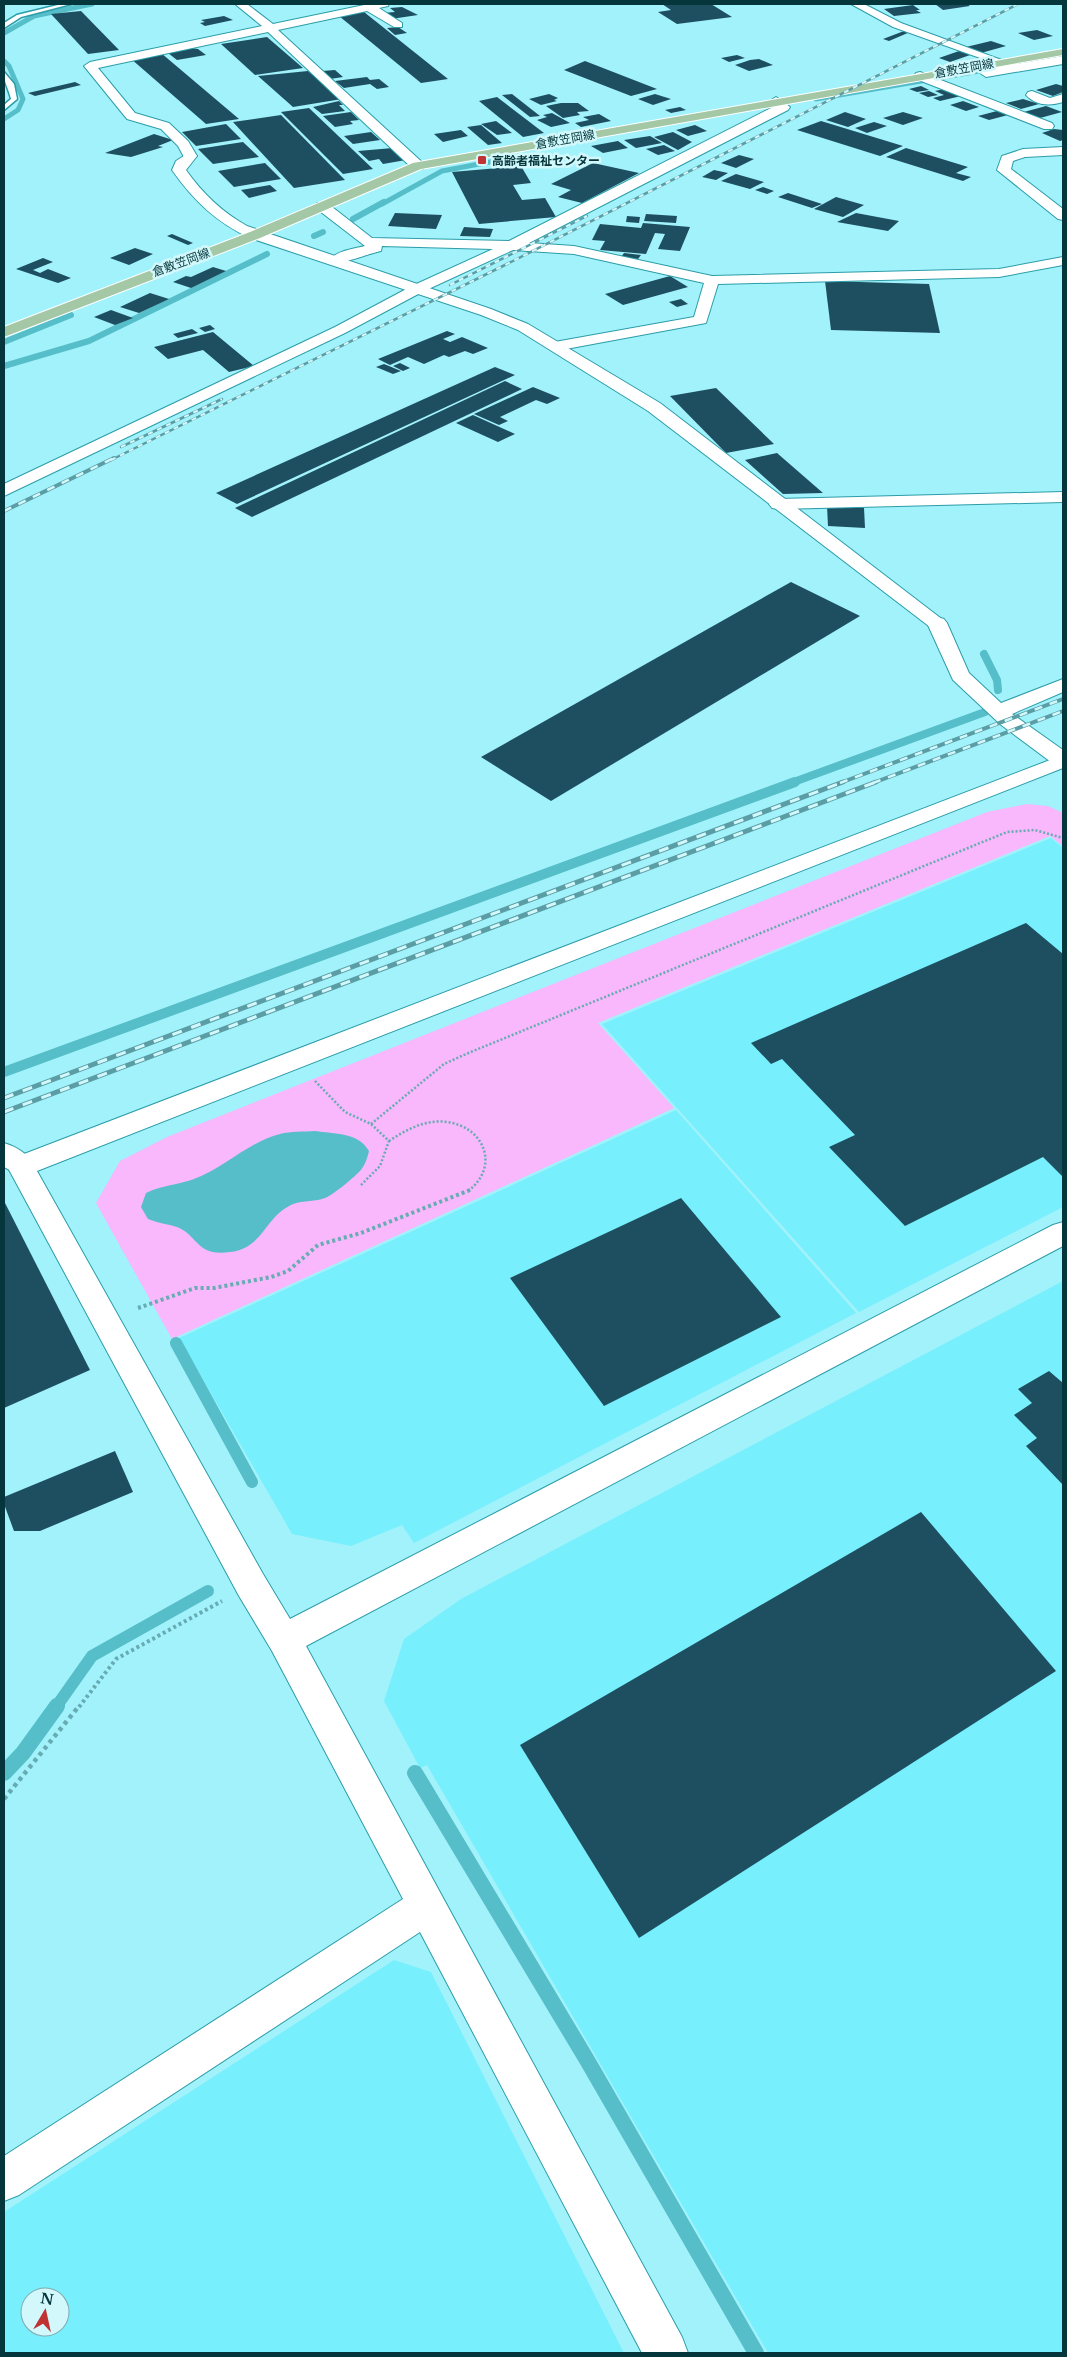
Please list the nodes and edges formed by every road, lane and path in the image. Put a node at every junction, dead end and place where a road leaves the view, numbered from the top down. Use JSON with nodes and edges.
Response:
{"nodes":[{"id":1,"x":68,"y":4,"type":"edge"},
{"id":2,"x":240,"y":4,"type":"edge"},
{"id":3,"x":384,"y":4,"type":"edge"},
{"id":4,"x":856,"y":4,"type":"edge"},
{"id":5,"x":369,"y":7,"type":"junction"},
{"id":6,"x":398,"y":25,"type":"dead end"},
{"id":7,"x":4,"y":26,"type":"edge"},
{"id":8,"x":270,"y":27,"type":"junction"},
{"id":9,"x":1063,"y":52,"type":"edge"},
{"id":10,"x":1063,"y":60,"type":"edge"},
{"id":11,"x":1001,"y":62,"type":"junction"},
{"id":12,"x":986,"y":73,"type":"dead end"},
{"id":13,"x":4,"y":74,"type":"edge"},
{"id":14,"x":925,"y":78,"type":"junction"},
{"id":15,"x":1032,"y":95,"type":"dead end"},
{"id":16,"x":1063,"y":98,"type":"edge"},
{"id":17,"x":776,"y":101,"type":"junction"},
{"id":18,"x":4,"y":108,"type":"edge"},
{"id":19,"x":1048,"y":126,"type":"dead end"},
{"id":20,"x":1063,"y":151,"type":"edge"},
{"id":21,"x":418,"y":166,"type":"junction"},
{"id":22,"x":322,"y":206,"type":"junction"},
{"id":23,"x":1063,"y":216,"type":"edge"},
{"id":24,"x":256,"y":235,"type":"junction"},
{"id":25,"x":368,"y":242,"type":"junction"},
{"id":26,"x":511,"y":246,"type":"junction"},
{"id":27,"x":1063,"y":249,"type":"edge"},
{"id":28,"x":335,"y":261,"type":"junction"},
{"id":29,"x":1063,"y":261,"type":"edge"},
{"id":30,"x":1048,"y":264,"type":"junction"},
{"id":31,"x":712,"y":280,"type":"junction"},
{"id":32,"x":417,"y":289,"type":"junction"},
{"id":33,"x":4,"y":332,"type":"edge"},
{"id":34,"x":555,"y":346,"type":"junction"},
{"id":35,"x":4,"y":491,"type":"edge"},
{"id":36,"x":1063,"y":497,"type":"edge"},
{"id":37,"x":778,"y":504,"type":"junction"},
{"id":38,"x":1063,"y":685,"type":"edge"},
{"id":39,"x":998,"y":712,"type":"junction"},
{"id":40,"x":1063,"y":761,"type":"edge"},
{"id":41,"x":1063,"y":838,"type":"edge"},
{"id":42,"x":310,"y":1076,"type":"dead end"},
{"id":43,"x":371,"y":1124,"type":"junction"},
{"id":44,"x":388,"y":1141,"type":"junction"},
{"id":45,"x":12,"y":1160,"type":"edge"},
{"id":46,"x":360,"y":1186,"type":"dead end"},
{"id":47,"x":1063,"y":1233,"type":"edge"},
{"id":48,"x":138,"y":1308,"type":"dead end"},
{"id":49,"x":251,"y":1585,"type":"junction"},
{"id":50,"x":284,"y":1640,"type":"junction"},
{"id":51,"x":4,"y":1799,"type":"edge"},
{"id":52,"x":426,"y":1906,"type":"junction"},
{"id":53,"x":4,"y":2180,"type":"edge"},
{"id":54,"x":666,"y":2353,"type":"edge"}],
"edges":[{"from":1,"to":7,"type":"lane"},
{"from":2,"to":8,"type":"street"},
{"from":3,"to":5,"type":"street"},
{"from":4,"to":11,"type":"street"},
{"from":5,"to":6,"type":"street"},
{"from":5,"to":8,"type":"street"},
{"from":8,"to":21,"type":"street"},
{"from":8,"to":24,"type":"street"},
{"from":9,"to":11,"type":"main road","name":"倉敷笠岡線"},
{"from":10,"to":12,"type":"street"},
{"from":11,"to":14,"type":"main road","name":"倉敷笠岡線"},
{"from":13,"to":18,"type":"lane"},
{"from":14,"to":17,"type":"main road","name":"倉敷笠岡線"},
{"from":14,"to":19,"type":"street"},
{"from":15,"to":16,"type":"street"},
{"from":17,"to":21,"type":"main road","name":"倉敷笠岡線"},
{"from":17,"to":26,"type":"street"},
{"from":20,"to":23,"type":"street"},
{"from":21,"to":22,"type":"main road","name":"倉敷笠岡線"},
{"from":22,"to":24,"type":"main road","name":"倉敷笠岡線"},
{"from":22,"to":25,"type":"street"},
{"from":24,"to":28,"type":"street"},
{"from":24,"to":33,"type":"main road","name":"倉敷笠岡線"},
{"from":25,"to":26,"type":"street"},
{"from":25,"to":28,"type":"street"},
{"from":26,"to":31,"type":"street"},
{"from":26,"to":32,"type":"street"},
{"from":27,"to":30,"type":"street"},
{"from":28,"to":32,"type":"street"},
{"from":29,"to":30,"type":"street"},
{"from":30,"to":31,"type":"street"},
{"from":31,"to":34,"type":"street"},
{"from":32,"to":34,"type":"street"},
{"from":32,"to":35,"type":"street"},
{"from":34,"to":37,"type":"street"},
{"from":36,"to":37,"type":"street"},
{"from":37,"to":39,"type":"street"},
{"from":38,"to":39,"type":"street"},
{"from":39,"to":40,"type":"street"},
{"from":40,"to":45,"type":"street"},
{"from":41,"to":43,"type":"path"},
{"from":42,"to":43,"type":"path"},
{"from":43,"to":44,"type":"path"},
{"from":44,"to":46,"type":"path"},
{"from":44,"to":48,"type":"path"},
{"from":45,"to":49,"type":"street"},
{"from":47,"to":50,"type":"street"},
{"from":49,"to":50,"type":"street"},
{"from":49,"to":51,"type":"path"},
{"from":50,"to":52,"type":"street"},
{"from":52,"to":53,"type":"street"},
{"from":52,"to":54,"type":"street"}]}
